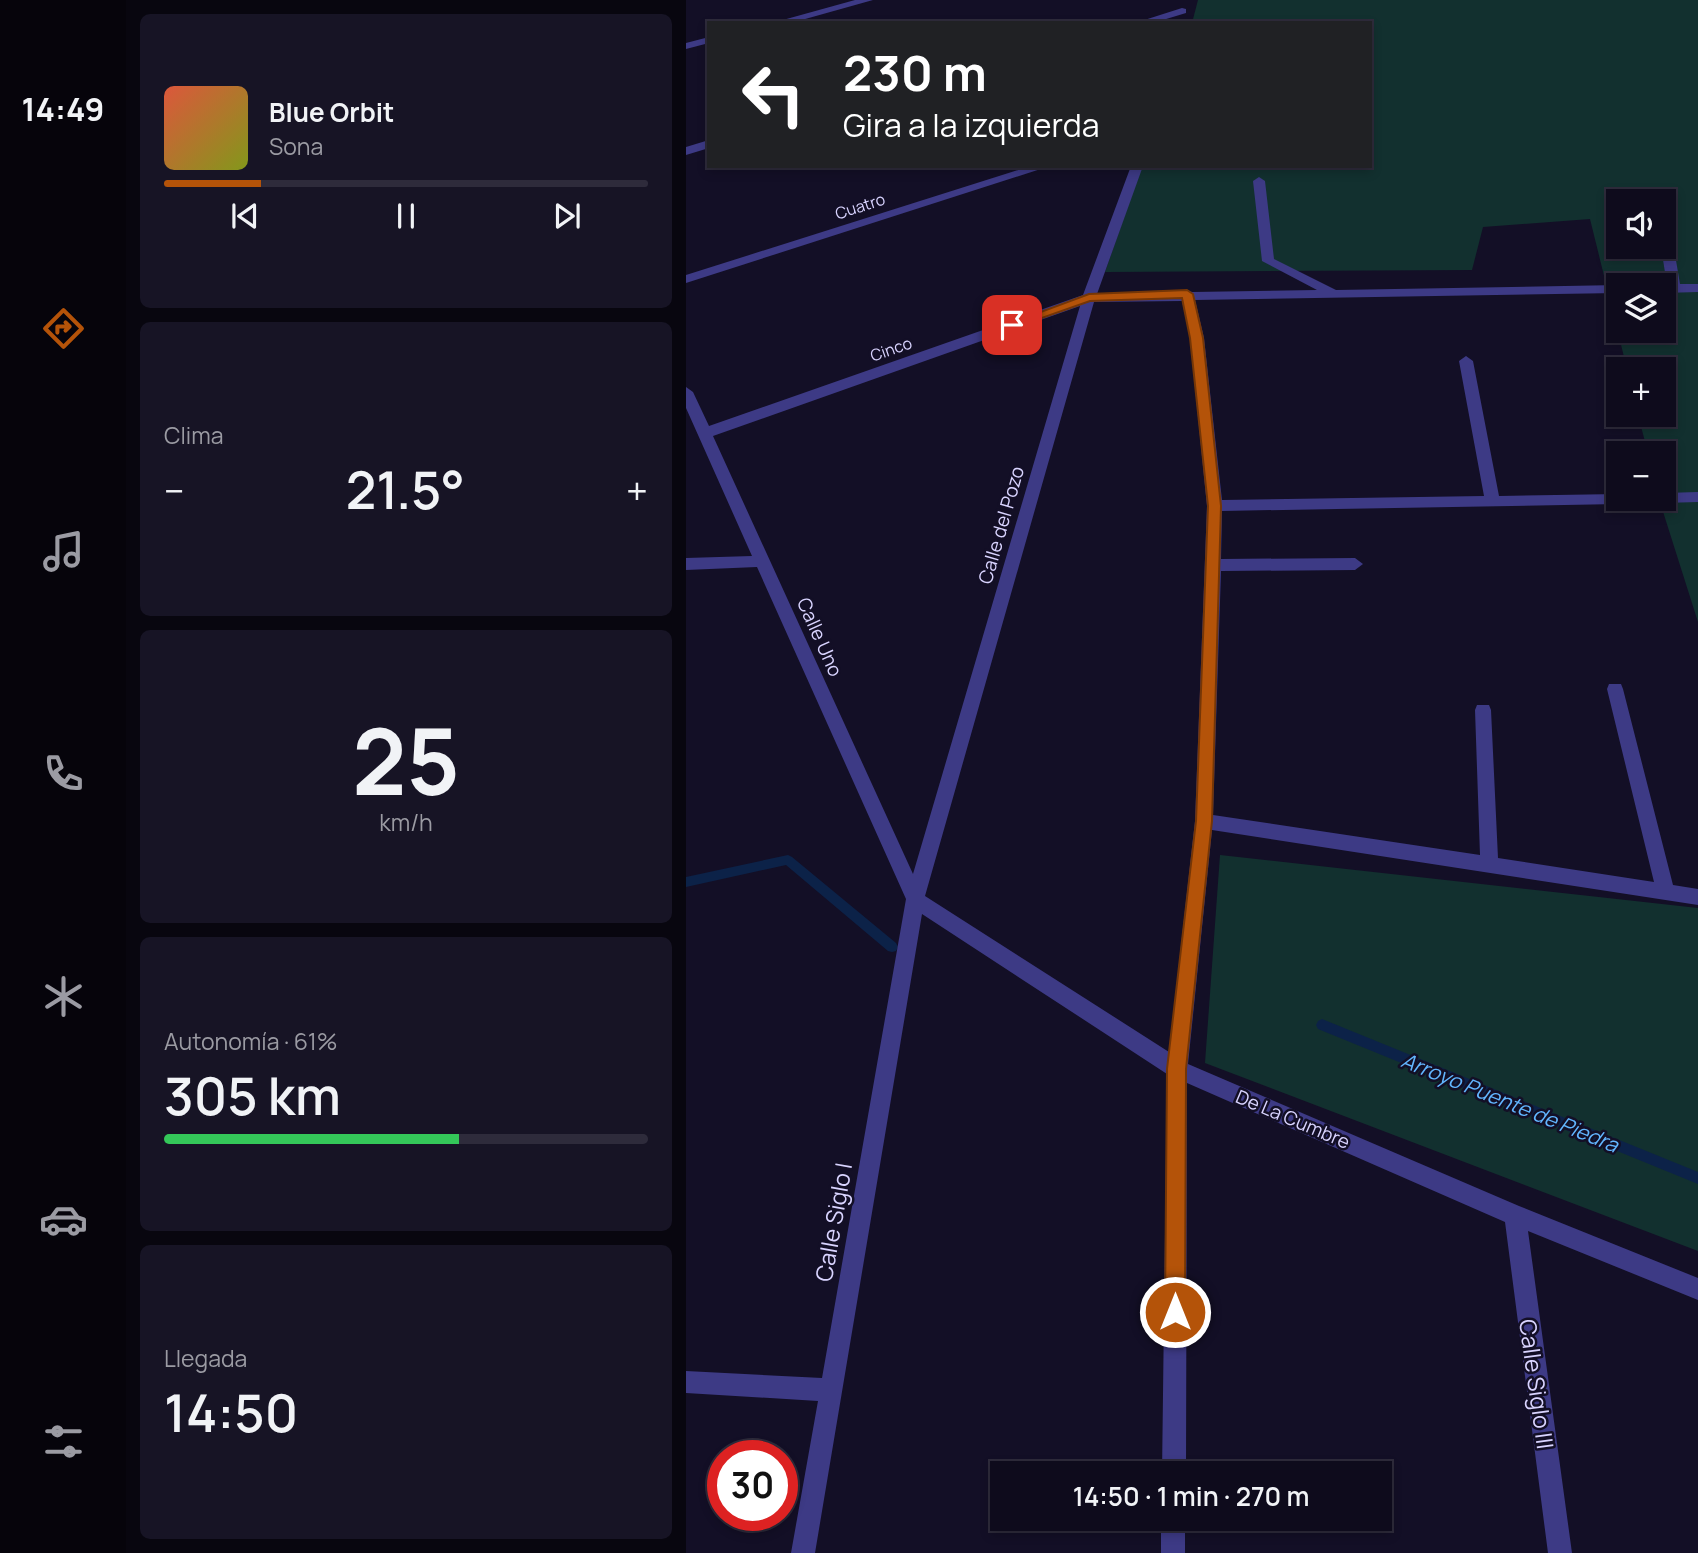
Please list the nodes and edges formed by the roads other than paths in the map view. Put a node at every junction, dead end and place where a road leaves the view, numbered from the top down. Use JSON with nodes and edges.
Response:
{"nodes":[{"id":1,"x":868,"y":0,"type":"edge"},
{"id":2,"x":1182,"y":11,"type":"edge"},
{"id":3,"x":785,"y":21,"type":"edge"},
{"id":4,"x":1147,"y":21,"type":"edge"},
{"id":5,"x":707,"y":41,"type":"edge"},
{"id":6,"x":686,"y":46,"type":"edge"},
{"id":7,"x":707,"y":145,"type":"edge"},
{"id":8,"x":686,"y":151,"type":"edge"},
{"id":9,"x":1038,"y":168,"type":"edge"},
{"id":10,"x":1136,"y":168,"type":"edge"},
{"id":11,"x":1259,"y":181,"type":"dead end"},
{"id":12,"x":686,"y":279,"type":"edge"},
{"id":13,"x":1698,"y":288,"type":"edge"},
{"id":14,"x":1606,"y":289,"type":"edge"},
{"id":15,"x":1676,"y":289,"type":"edge"},
{"id":16,"x":1333,"y":292,"type":"junction"},
{"id":17,"x":1187,"y":294,"type":"junction"},
{"id":18,"x":1089,"y":298,"type":"junction"},
{"id":19,"x":1466,"y":361,"type":"dead end"},
{"id":20,"x":688,"y":399,"type":"edge"},
{"id":21,"x":705,"y":433,"type":"junction"},
{"id":22,"x":1698,"y":497,"type":"edge"},
{"id":23,"x":1676,"y":498,"type":"edge"},
{"id":24,"x":1606,"y":499,"type":"edge"},
{"id":25,"x":1492,"y":500,"type":"junction"},
{"id":26,"x":1214,"y":506,"type":"junction"},
{"id":27,"x":763,"y":561,"type":"junction"},
{"id":28,"x":686,"y":564,"type":"edge"},
{"id":29,"x":1355,"y":564,"type":"dead end"},
{"id":30,"x":1212,"y":565,"type":"junction"},
{"id":31,"x":1615,"y":689,"type":"dead end"},
{"id":32,"x":1483,"y":710,"type":"dead end"},
{"id":33,"x":1204,"y":821,"type":"junction"},
{"id":34,"x":1489,"y":865,"type":"junction"},
{"id":35,"x":1666,"y":892,"type":"junction"},
{"id":36,"x":1698,"y":897,"type":"edge"},
{"id":37,"x":915,"y":899,"type":"junction"},
{"id":38,"x":1177,"y":1069,"type":"junction"},
{"id":39,"x":1515,"y":1215,"type":"junction"},
{"id":40,"x":1698,"y":1289,"type":"edge"},
{"id":41,"x":686,"y":1382,"type":"edge"},
{"id":42,"x":830,"y":1390,"type":"junction"},
{"id":43,"x":1174,"y":1461,"type":"edge"},
{"id":44,"x":1173,"y":1531,"type":"edge"},
{"id":45,"x":803,"y":1553,"type":"edge"},
{"id":46,"x":1173,"y":1553,"type":"edge"},
{"id":47,"x":1560,"y":1553,"type":"edge"}],
"edges":[{"from":1,"to":3,"type":"street"},
{"from":2,"to":4,"type":"street"},
{"from":5,"to":6,"type":"street"},
{"from":7,"to":8,"type":"street"},
{"from":9,"to":12,"type":"street","name":"Cuatro"},
{"from":10,"to":18,"type":"street","name":"Calle del Pozo"},
{"from":11,"to":16,"type":"street"},
{"from":13,"to":15,"type":"street"},
{"from":14,"to":16,"type":"street","name":"Cinco"},
{"from":16,"to":17,"type":"street","name":"Cinco"},
{"from":17,"to":18,"type":"street","name":"Cinco"},
{"from":17,"to":26,"type":"street"},
{"from":18,"to":21,"type":"street","name":"Cinco"},
{"from":18,"to":37,"type":"street","name":"Calle del Pozo"},
{"from":19,"to":25,"type":"street"},
{"from":20,"to":21,"type":"street","name":"Calle Uno"},
{"from":21,"to":27,"type":"street","name":"Calle Uno"},
{"from":22,"to":23,"type":"street"},
{"from":24,"to":25,"type":"street"},
{"from":25,"to":26,"type":"street"},
{"from":26,"to":30,"type":"street"},
{"from":27,"to":28,"type":"street"},
{"from":27,"to":37,"type":"street","name":"Calle Uno"},
{"from":29,"to":30,"type":"street"},
{"from":30,"to":33,"type":"street"},
{"from":31,"to":35,"type":"street"},
{"from":32,"to":34,"type":"street"},
{"from":33,"to":34,"type":"street"},
{"from":33,"to":38,"type":"street"},
{"from":34,"to":35,"type":"street"},
{"from":35,"to":36,"type":"street"},
{"from":37,"to":38,"type":"street","name":"De La Cumbre"},
{"from":37,"to":42,"type":"street","name":"Calle Siglo I"},
{"from":38,"to":39,"type":"street","name":"De La Cumbre"},
{"from":38,"to":43,"type":"street"},
{"from":39,"to":40,"type":"street","name":"De La Cumbre"},
{"from":39,"to":47,"type":"street","name":"Calle Siglo III"},
{"from":41,"to":42,"type":"street"},
{"from":42,"to":45,"type":"street","name":"Calle Siglo I"},
{"from":44,"to":46,"type":"street"}]}
